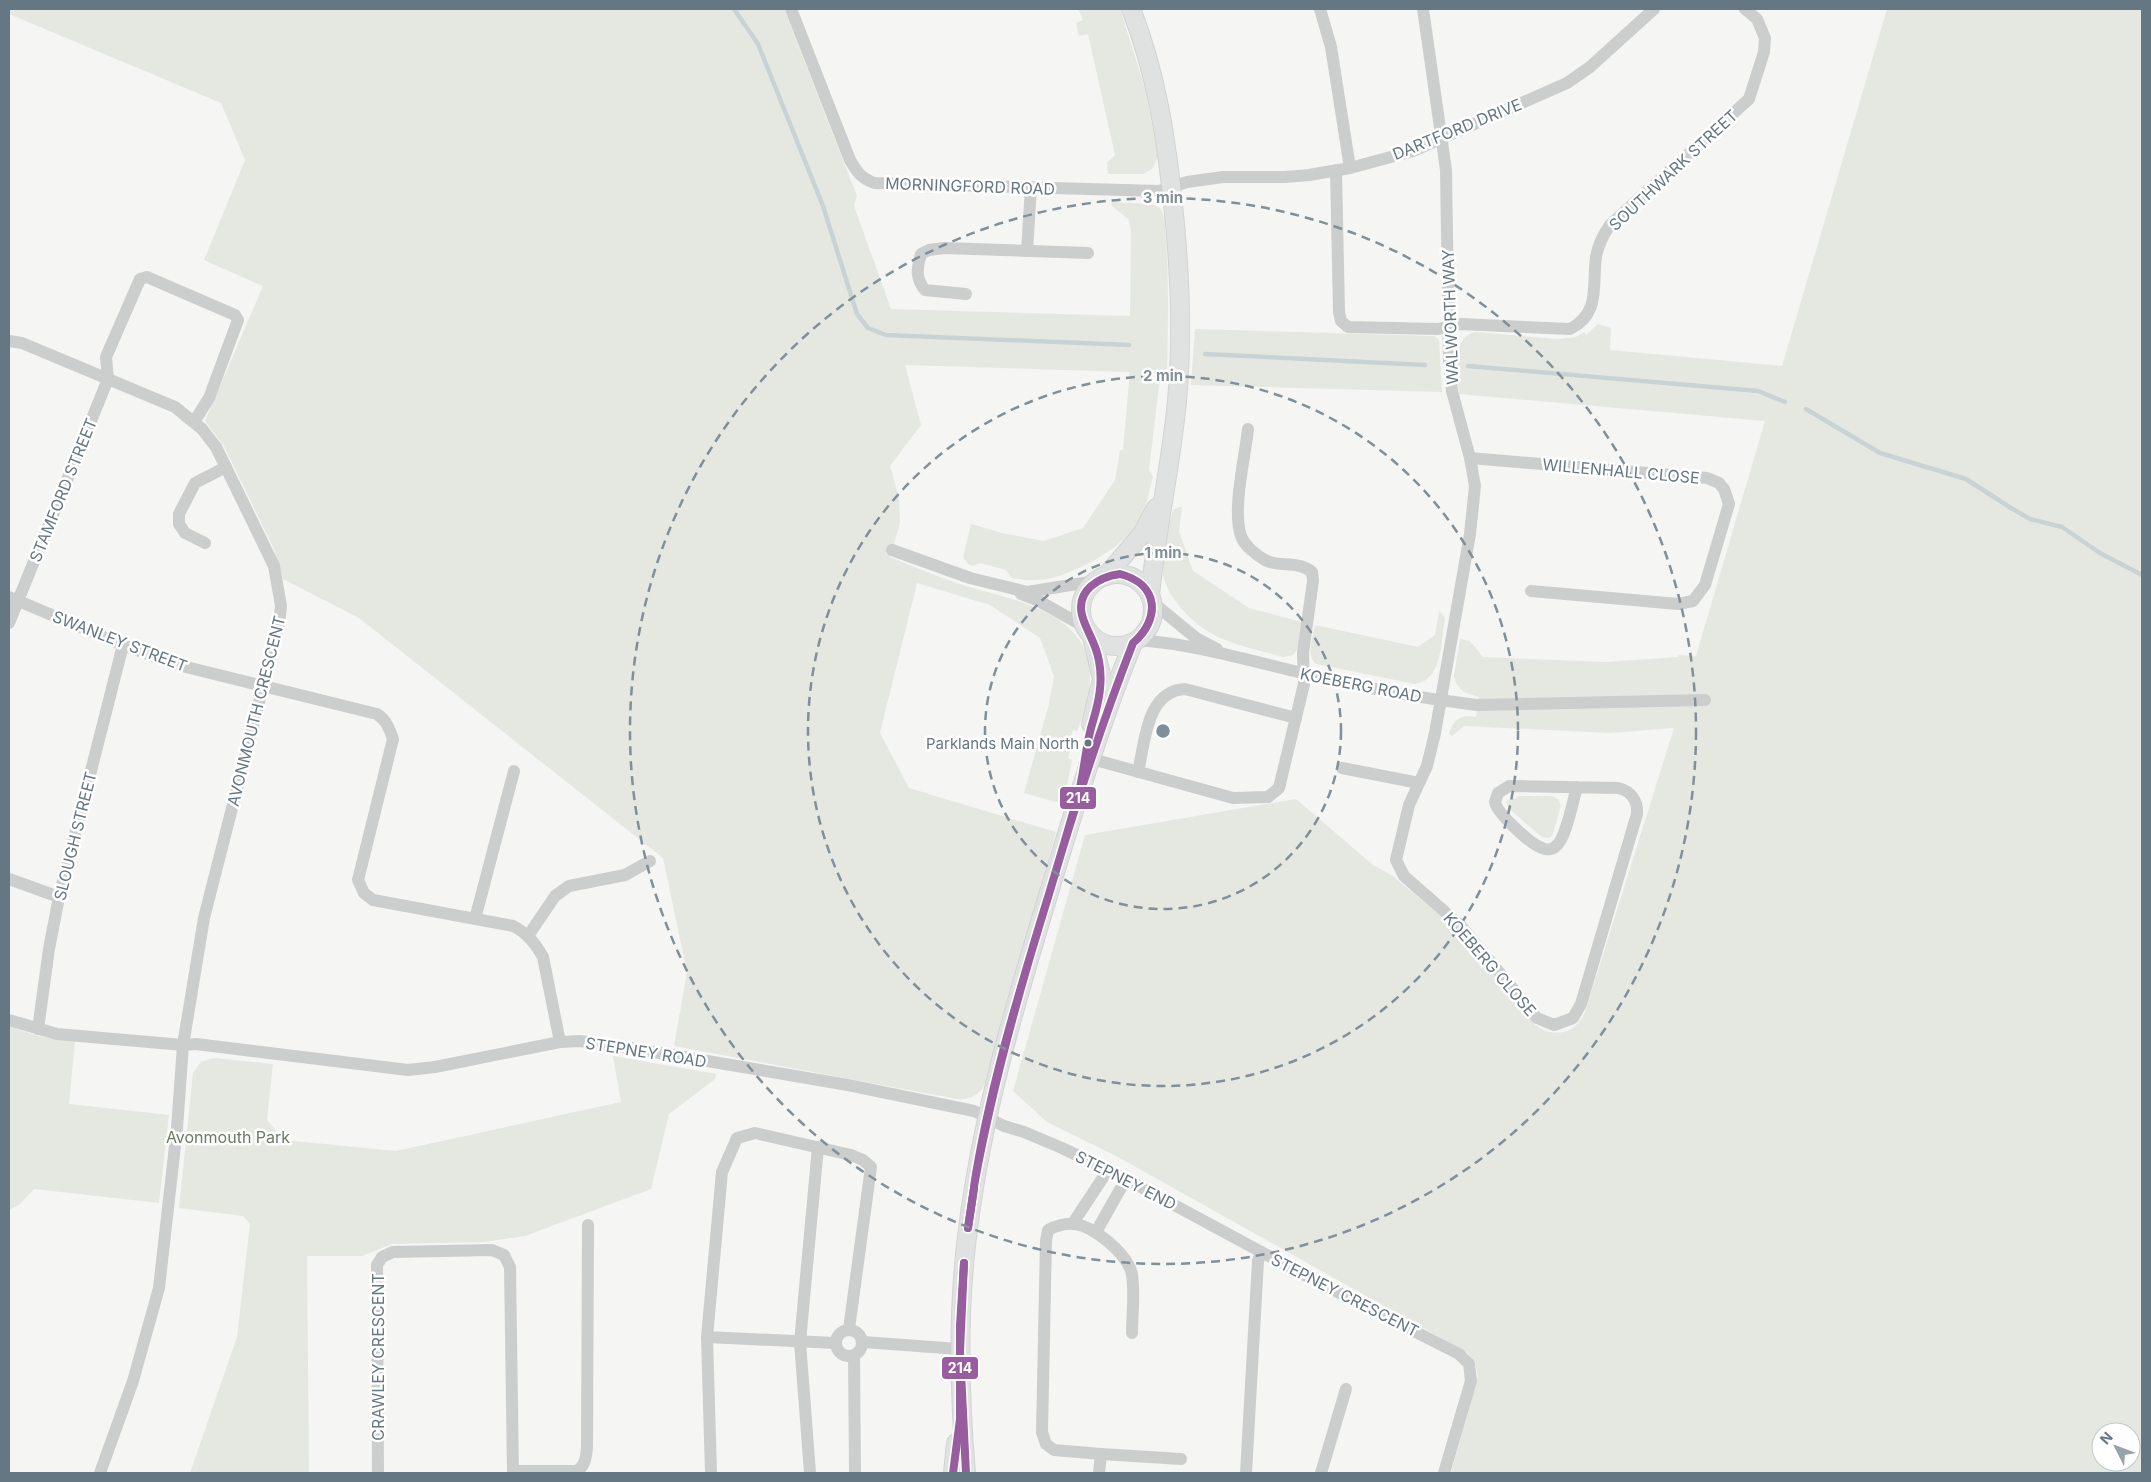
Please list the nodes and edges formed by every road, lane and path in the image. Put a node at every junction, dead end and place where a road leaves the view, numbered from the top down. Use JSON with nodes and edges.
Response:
{"nodes":[{"id":1,"x":792,"y":9,"type":"edge"},
{"id":2,"x":1131,"y":9,"type":"edge"},
{"id":3,"x":1320,"y":9,"type":"edge"},
{"id":4,"x":1423,"y":9,"type":"edge"},
{"id":5,"x":1654,"y":9,"type":"edge"},
{"id":6,"x":1745,"y":9,"type":"edge"},
{"id":7,"x":1442,"y":138,"type":"junction"},
{"id":8,"x":1350,"y":168,"type":"junction"},
{"id":9,"x":1336,"y":170,"type":"junction"},
{"id":10,"x":1171,"y":186,"type":"junction"},
{"id":11,"x":1031,"y":187,"type":"junction"},
{"id":12,"x":1027,"y":250,"type":"junction"},
{"id":13,"x":1088,"y":253,"type":"dead end"},
{"id":14,"x":966,"y":294,"type":"dead end"},
{"id":15,"x":1448,"y":327,"type":"junction"},
{"id":16,"x":9,"y":341,"type":"edge"},
{"id":17,"x":108,"y":379,"type":"junction"},
{"id":18,"x":194,"y":422,"type":"junction"},
{"id":19,"x":1248,"y":430,"type":"dead end"},
{"id":20,"x":1171,"y":450,"type":"junction"},
{"id":21,"x":1470,"y":458,"type":"junction"},
{"id":22,"x":226,"y":466,"type":"junction"},
{"id":23,"x":206,"y":543,"type":"dead end"},
{"id":24,"x":892,"y":550,"type":"dead end"},
{"id":25,"x":1101,"y":578,"type":"junction"},
{"id":26,"x":994,"y":585,"type":"junction"},
{"id":27,"x":1531,"y":591,"type":"dead end"},
{"id":28,"x":13,"y":599,"type":"edge"},
{"id":29,"x":1151,"y":599,"type":"junction"},
{"id":30,"x":9,"y":623,"type":"edge"},
{"id":31,"x":1089,"y":632,"type":"junction"},
{"id":32,"x":1135,"y":641,"type":"junction"},
{"id":33,"x":123,"y":645,"type":"junction"},
{"id":34,"x":1246,"y":659,"type":"junction"},
{"id":35,"x":1304,"y":674,"type":"junction"},
{"id":36,"x":263,"y":686,"type":"junction"},
{"id":37,"x":1705,"y":700,"type":"dead end"},
{"id":38,"x":1442,"y":701,"type":"junction"},
{"id":39,"x":1296,"y":718,"type":"junction"},
{"id":40,"x":1092,"y":759,"type":"junction"},
{"id":41,"x":1342,"y":768,"type":"dead end"},
{"id":42,"x":514,"y":771,"type":"dead end"},
{"id":43,"x":1138,"y":772,"type":"junction"},
{"id":44,"x":1419,"y":783,"type":"junction"},
{"id":45,"x":1080,"y":784,"type":"junction"},
{"id":46,"x":1577,"y":788,"type":"junction"},
{"id":47,"x":650,"y":861,"type":"dead end"},
{"id":48,"x":9,"y":879,"type":"edge"},
{"id":49,"x":59,"y":897,"type":"junction"},
{"id":50,"x":475,"y":919,"type":"junction"},
{"id":51,"x":528,"y":936,"type":"junction"},
{"id":52,"x":9,"y":1020,"type":"edge"},
{"id":53,"x":38,"y":1029,"type":"junction"},
{"id":54,"x":560,"y":1042,"type":"junction"},
{"id":55,"x":183,"y":1045,"type":"junction"},
{"id":56,"x":987,"y":1118,"type":"junction"},
{"id":57,"x":818,"y":1147,"type":"junction"},
{"id":58,"x":1108,"y":1170,"type":"junction"},
{"id":59,"x":1126,"y":1179,"type":"junction"},
{"id":60,"x":1073,"y":1224,"type":"junction"},
{"id":61,"x":588,"y":1225,"type":"dead end"},
{"id":62,"x":1096,"y":1232,"type":"junction"},
{"id":63,"x":1260,"y":1252,"type":"junction"},
{"id":64,"x":849,"y":1329,"type":"junction"},
{"id":65,"x":1132,"y":1334,"type":"dead end"},
{"id":66,"x":708,"y":1337,"type":"junction"},
{"id":67,"x":800,"y":1342,"type":"junction"},
{"id":68,"x":863,"y":1342,"type":"junction"},
{"id":69,"x":836,"y":1343,"type":"junction"},
{"id":70,"x":959,"y":1349,"type":"junction"},
{"id":71,"x":854,"y":1356,"type":"junction"},
{"id":72,"x":1346,"y":1388,"type":"dead end"},
{"id":73,"x":960,"y":1413,"type":"junction"},
{"id":74,"x":1101,"y":1454,"type":"junction"},
{"id":75,"x":1181,"y":1458,"type":"dead end"},
{"id":76,"x":513,"y":1472,"type":"edge"},
{"id":77,"x":100,"y":1473,"type":"edge"},
{"id":78,"x":378,"y":1473,"type":"edge"},
{"id":79,"x":711,"y":1473,"type":"edge"},
{"id":80,"x":810,"y":1473,"type":"edge"},
{"id":81,"x":855,"y":1473,"type":"edge"},
{"id":82,"x":953,"y":1473,"type":"edge"},
{"id":83,"x":966,"y":1473,"type":"edge"},
{"id":84,"x":1099,"y":1473,"type":"edge"},
{"id":85,"x":1246,"y":1473,"type":"edge"},
{"id":86,"x":1321,"y":1473,"type":"edge"},
{"id":87,"x":1444,"y":1473,"type":"edge"}],
"edges":[{"from":1,"to":11,"type":"street","name":"MORNINGFORD ROAD"},
{"from":2,"to":10,"type":"street"},
{"from":3,"to":8,"type":"street"},
{"from":4,"to":7,"type":"street","name":"WALWORTH WAY"},
{"from":5,"to":7,"type":"street","name":"DARTFORD DRIVE"},
{"from":6,"to":15,"type":"street","name":"SOUTHWARK STREET"},
{"from":7,"to":8,"type":"street","name":"DARTFORD DRIVE"},
{"from":7,"to":15,"type":"street","name":"WALWORTH WAY"},
{"from":8,"to":9,"type":"street","name":"DARTFORD DRIVE"},
{"from":9,"to":10,"type":"street","name":"DARTFORD DRIVE"},
{"from":9,"to":15,"type":"street","name":"SOUTHWARK STREET"},
{"from":10,"to":11,"type":"street","name":"MORNINGFORD ROAD"},
{"from":10,"to":20,"type":"street"},
{"from":11,"to":12,"type":"street"},
{"from":12,"to":13,"type":"street"},
{"from":12,"to":14,"type":"street"},
{"from":15,"to":21,"type":"street","name":"WALWORTH WAY"},
{"from":16,"to":17,"type":"street","name":"AVONMOUTH CRESCENT"},
{"from":17,"to":18,"type":"street","name":"AVONMOUTH CRESCENT"},
{"from":17,"to":18,"type":"street"},
{"from":17,"to":28,"type":"street","name":"STAMFORD STREET"},
{"from":18,"to":22,"type":"street","name":"AVONMOUTH CRESCENT"},
{"from":19,"to":35,"type":"street"},
{"from":20,"to":25,"type":"street"},
{"from":20,"to":29,"type":"street"},
{"from":21,"to":27,"type":"street","name":"WILLENHALL CLOSE"},
{"from":21,"to":38,"type":"street","name":"WALWORTH WAY"},
{"from":22,"to":23,"type":"street"},
{"from":22,"to":36,"type":"street","name":"AVONMOUTH CRESCENT"},
{"from":24,"to":26,"type":"street"},
{"from":25,"to":26,"type":"street"},
{"from":25,"to":29,"type":"street"},
{"from":25,"to":31,"type":"street"},
{"from":26,"to":31,"type":"street"},
{"from":28,"to":30,"type":"street","name":"STAMFORD STREET"},
{"from":28,"to":33,"type":"street","name":"SWANLEY STREET"},
{"from":29,"to":32,"type":"street"},
{"from":29,"to":34,"type":"street","name":"KOEBERG ROAD"},
{"from":31,"to":32,"type":"street"},
{"from":31,"to":45,"type":"street"},
{"from":32,"to":34,"type":"street","name":"KOEBERG ROAD"},
{"from":32,"to":40,"type":"street"},
{"from":33,"to":36,"type":"street","name":"SWANLEY STREET"},
{"from":33,"to":49,"type":"street","name":"SLOUGH STREET"},
{"from":34,"to":35,"type":"street","name":"KOEBERG ROAD"},
{"from":35,"to":38,"type":"street","name":"KOEBERG ROAD"},
{"from":35,"to":39,"type":"street"},
{"from":36,"to":50,"type":"street","name":"SWANLEY STREET"},
{"from":36,"to":55,"type":"street","name":"AVONMOUTH CRESCENT"},
{"from":37,"to":38,"type":"street","name":"KOEBERG ROAD"},
{"from":38,"to":44,"type":"street","name":"KOEBERG CLOSE"},
{"from":39,"to":43,"type":"street"},
{"from":39,"to":43,"type":"street"},
{"from":40,"to":43,"type":"street"},
{"from":40,"to":45,"type":"street"},
{"from":41,"to":44,"type":"street"},
{"from":42,"to":50,"type":"street"},
{"from":44,"to":46,"type":"street","name":"KOEBERG CLOSE"},
{"from":45,"to":56,"type":"street"},
{"from":46,"to":46,"type":"street","name":"KOEBERG CLOSE"},
{"from":47,"to":51,"type":"street"},
{"from":48,"to":49,"type":"street"},
{"from":49,"to":53,"type":"street","name":"SLOUGH STREET"},
{"from":50,"to":51,"type":"street"},
{"from":51,"to":54,"type":"street"},
{"from":52,"to":53,"type":"street"},
{"from":53,"to":55,"type":"street"},
{"from":54,"to":55,"type":"street","name":"STEPNEY ROAD"},
{"from":54,"to":56,"type":"street","name":"STEPNEY ROAD"},
{"from":55,"to":77,"type":"street","name":"AVONMOUTH CRESCENT"},
{"from":56,"to":58,"type":"street","name":"STEPNEY END"},
{"from":56,"to":70,"type":"street"},
{"from":57,"to":64,"type":"street"},
{"from":57,"to":66,"type":"street"},
{"from":57,"to":67,"type":"street"},
{"from":58,"to":59,"type":"street","name":"STEPNEY END"},
{"from":58,"to":60,"type":"street"},
{"from":59,"to":62,"type":"street"},
{"from":59,"to":63,"type":"street","name":"STEPNEY END"},
{"from":60,"to":62,"type":"street"},
{"from":60,"to":74,"type":"street"},
{"from":61,"to":76,"type":"street"},
{"from":62,"to":65,"type":"street"},
{"from":63,"to":85,"type":"street","name":"STEPNEY CRESCENT"},
{"from":63,"to":87,"type":"street","name":"STEPNEY CRESCENT"},
{"from":64,"to":68,"type":"street"},
{"from":64,"to":69,"type":"street"},
{"from":66,"to":67,"type":"street"},
{"from":66,"to":79,"type":"street"},
{"from":67,"to":69,"type":"street"},
{"from":67,"to":80,"type":"street"},
{"from":68,"to":70,"type":"street"},
{"from":68,"to":71,"type":"street"},
{"from":69,"to":71,"type":"street"},
{"from":70,"to":73,"type":"street"},
{"from":71,"to":81,"type":"street"},
{"from":72,"to":86,"type":"street"},
{"from":73,"to":82,"type":"street"},
{"from":73,"to":83,"type":"street"},
{"from":74,"to":75,"type":"street"},
{"from":74,"to":84,"type":"street"},
{"from":76,"to":78,"type":"street","name":"CRAWLEY CRESCENT"}]}
